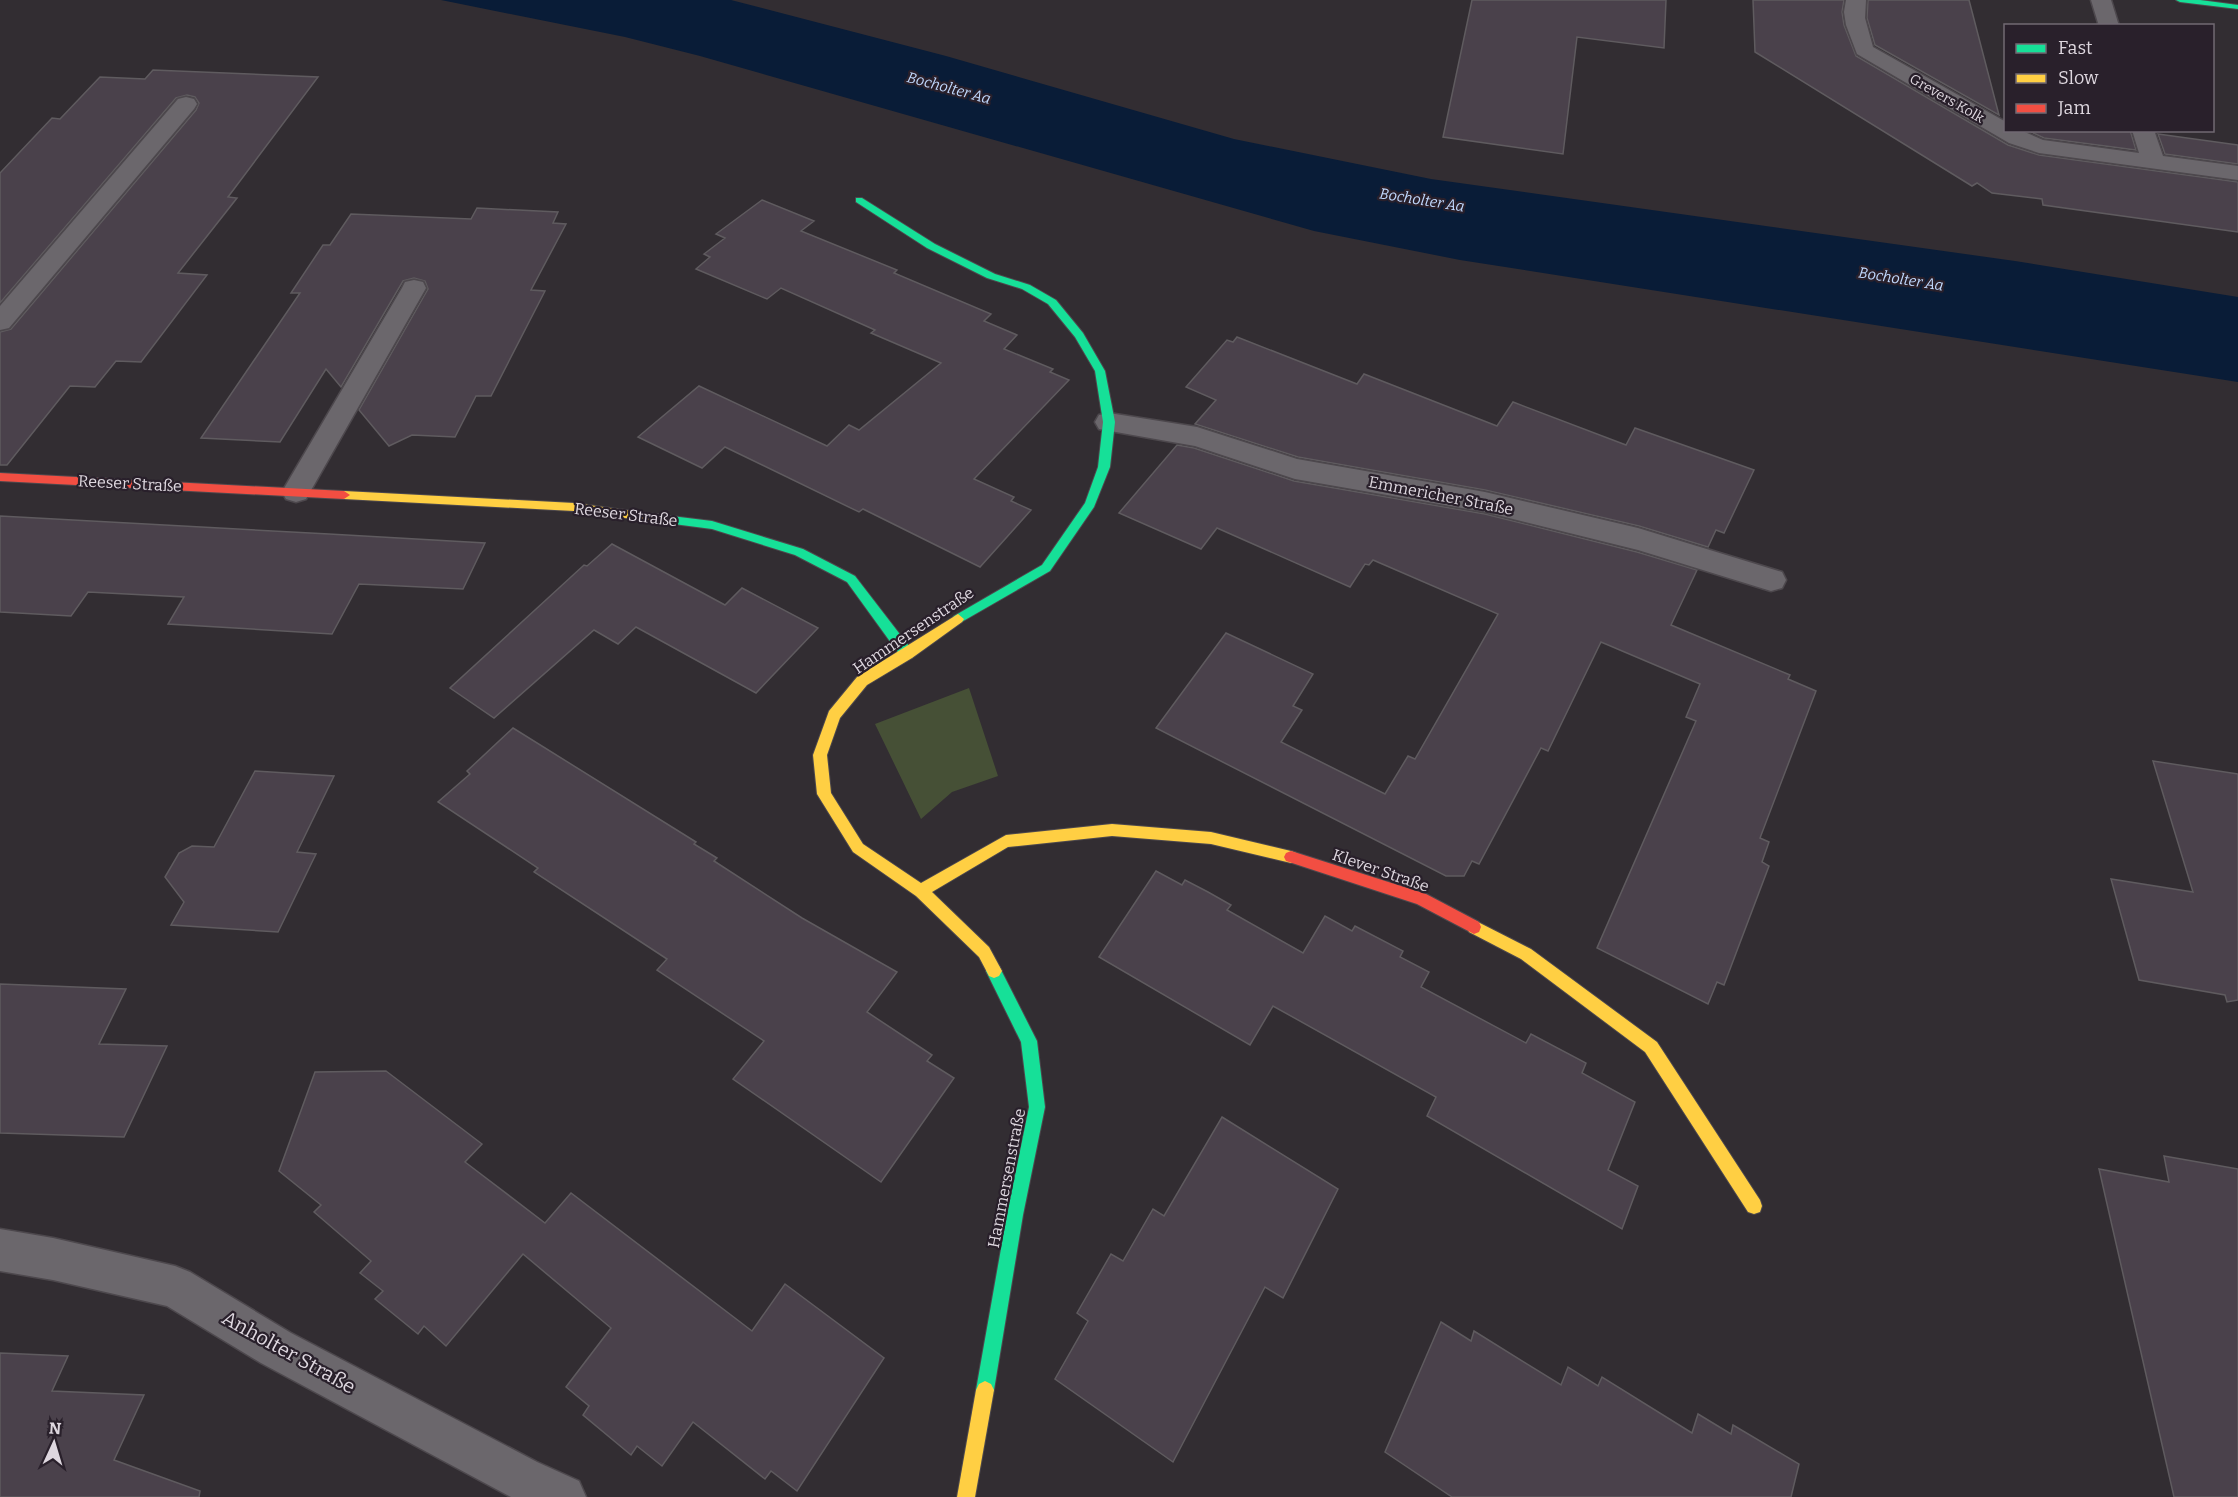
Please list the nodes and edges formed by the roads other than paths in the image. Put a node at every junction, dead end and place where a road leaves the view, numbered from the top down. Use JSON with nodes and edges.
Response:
{"nodes":[{"id":1,"x":1856,"y":0,"type":"edge"},
{"id":2,"x":2101,"y":0,"type":"edge"},
{"id":3,"x":2180,"y":0,"type":"edge"},
{"id":4,"x":2238,"y":7,"type":"edge"},
{"id":5,"x":2108,"y":24,"type":"edge"},
{"id":6,"x":186,"y":105,"type":"dead end"},
{"id":7,"x":2004,"y":131,"type":"edge"},
{"id":8,"x":2007,"y":132,"type":"edge"},
{"id":9,"x":2144,"y":132,"type":"edge"},
{"id":10,"x":2153,"y":161,"type":"junction"},
{"id":11,"x":2238,"y":173,"type":"edge"},
{"id":12,"x":859,"y":200,"type":"dead end"},
{"id":13,"x":414,"y":288,"type":"dead end"},
{"id":14,"x":0,"y":322,"type":"edge"},
{"id":15,"x":1109,"y":422,"type":"junction"},
{"id":16,"x":0,"y":477,"type":"edge"},
{"id":17,"x":296,"y":492,"type":"junction"},
{"id":18,"x":1771,"y":580,"type":"dead end"},
{"id":19,"x":907,"y":654,"type":"junction"},
{"id":20,"x":921,"y":891,"type":"junction"},
{"id":21,"x":1754,"y":1206,"type":"dead end"},
{"id":22,"x":0,"y":1250,"type":"edge"},
{"id":23,"x":563,"y":1497,"type":"edge"},
{"id":24,"x":966,"y":1497,"type":"edge"}],
"edges":[{"from":1,"to":7,"type":"street","name":"Grevers Kolk"},
{"from":2,"to":5,"type":"street"},
{"from":3,"to":4,"type":"street"},
{"from":6,"to":14,"type":"street"},
{"from":8,"to":10,"type":"street","name":"Grevers Kolk"},
{"from":9,"to":10,"type":"street"},
{"from":10,"to":11,"type":"street","name":"Grevers Kolk"},
{"from":12,"to":15,"type":"street","name":"Hammersenstraße"},
{"from":13,"to":17,"type":"street"},
{"from":15,"to":18,"type":"street","name":"Emmericher Straße"},
{"from":15,"to":19,"type":"street","name":"Hammersenstraße"},
{"from":16,"to":17,"type":"street","name":"Reeser Straße"},
{"from":17,"to":19,"type":"street","name":"Reeser Straße"},
{"from":19,"to":20,"type":"street","name":"Hammersenstraße"},
{"from":20,"to":21,"type":"street","name":"Klever Straße"},
{"from":20,"to":24,"type":"street","name":"Hammersenstraße"},
{"from":22,"to":23,"type":"street","name":"Anholter Straße"}]}
